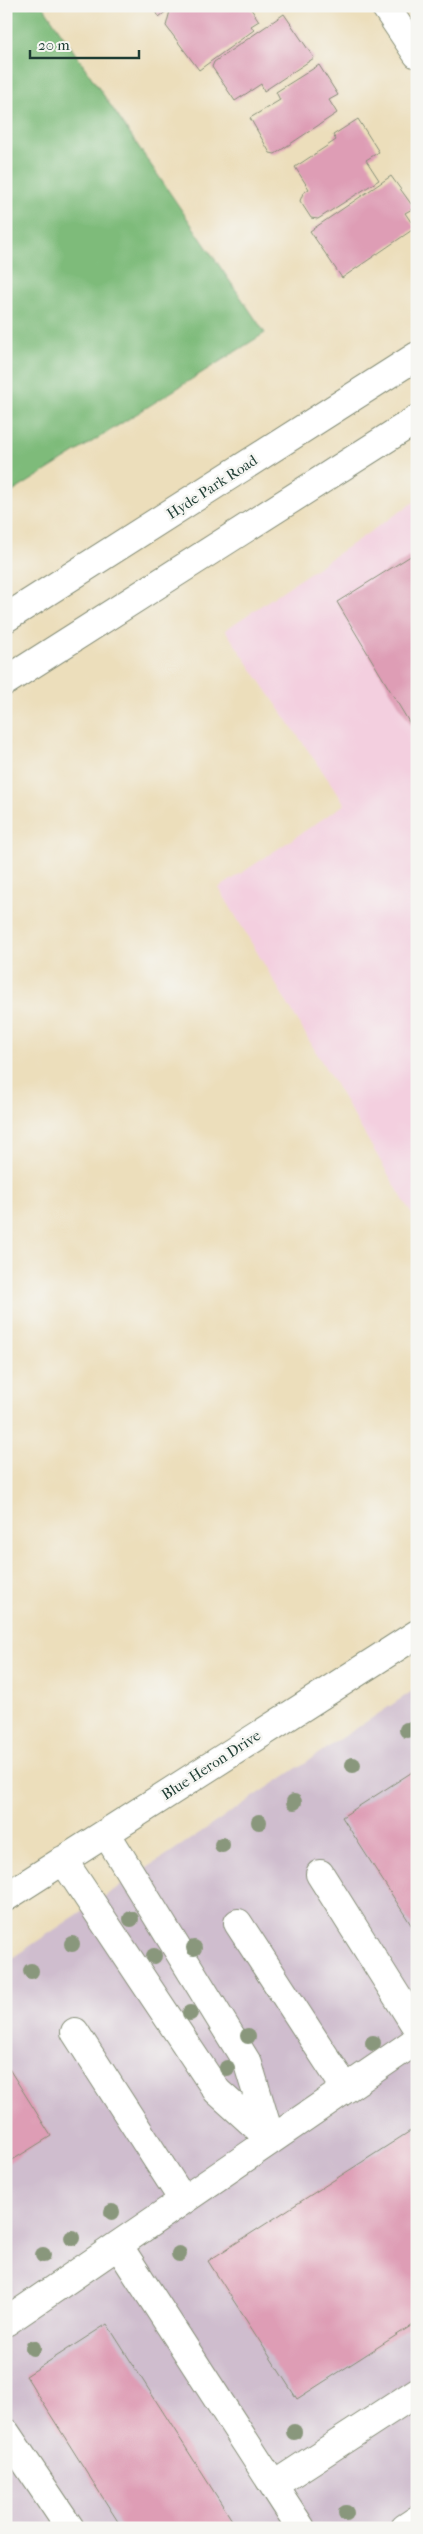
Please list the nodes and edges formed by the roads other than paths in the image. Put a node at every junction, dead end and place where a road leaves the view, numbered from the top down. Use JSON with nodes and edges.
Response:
{"nodes":[{"id":1,"x":386,"y":6,"type":"edge"},
{"id":2,"x":417,"y":54,"type":"edge"},
{"id":3,"x":417,"y":356,"type":"edge"},
{"id":4,"x":417,"y":419,"type":"edge"},
{"id":5,"x":6,"y":618,"type":"edge"},
{"id":6,"x":6,"y":682,"type":"edge"},
{"id":7,"x":413,"y":1644,"type":"edge"},
{"id":8,"x":106,"y":1833,"type":"junction"},
{"id":9,"x":63,"y":1860,"type":"junction"},
{"id":10,"x":320,"y":1874,"type":"dead end"},
{"id":11,"x":6,"y":1896,"type":"edge"},
{"id":12,"x":238,"y":1923,"type":"dead end"},
{"id":13,"x":417,"y":2028,"type":"edge"},
{"id":14,"x":75,"y":2032,"type":"dead end"},
{"id":15,"x":417,"y":2040,"type":"edge"},
{"id":16,"x":346,"y":2089,"type":"junction"},
{"id":17,"x":271,"y":2140,"type":"junction"},
{"id":18,"x":183,"y":2200,"type":"junction"},
{"id":19,"x":118,"y":2245,"type":"junction"},
{"id":20,"x":6,"y":2322,"type":"edge"},
{"id":21,"x":417,"y":2392,"type":"edge"},
{"id":22,"x":6,"y":2433,"type":"edge"},
{"id":23,"x":274,"y":2485,"type":"junction"},
{"id":24,"x":417,"y":2520,"type":"edge"},
{"id":25,"x":70,"y":2528,"type":"edge"},
{"id":26,"x":301,"y":2528,"type":"edge"},
{"id":27,"x":405,"y":2528,"type":"edge"}],
"edges":[{"from":1,"to":2,"type":"main road"},
{"from":3,"to":5,"type":"main road","name":"Hyde Park Road"},
{"from":4,"to":6,"type":"main road"},
{"from":7,"to":8,"type":"main road","name":"Blue Heron Drive"},
{"from":8,"to":9,"type":"main road","name":"Blue Heron Drive"},
{"from":8,"to":17,"type":"main road"},
{"from":9,"to":11,"type":"main road","name":"Blue Heron Drive"},
{"from":9,"to":17,"type":"main road"},
{"from":10,"to":13,"type":"main road"},
{"from":12,"to":16,"type":"main road"},
{"from":14,"to":18,"type":"main road"},
{"from":15,"to":16,"type":"main road"},
{"from":16,"to":17,"type":"main road"},
{"from":17,"to":18,"type":"main road"},
{"from":18,"to":19,"type":"main road"},
{"from":19,"to":20,"type":"main road"},
{"from":19,"to":23,"type":"main road"},
{"from":21,"to":23,"type":"main road"},
{"from":22,"to":25,"type":"main road"},
{"from":23,"to":26,"type":"main road"},
{"from":24,"to":27,"type":"main road"}]}
